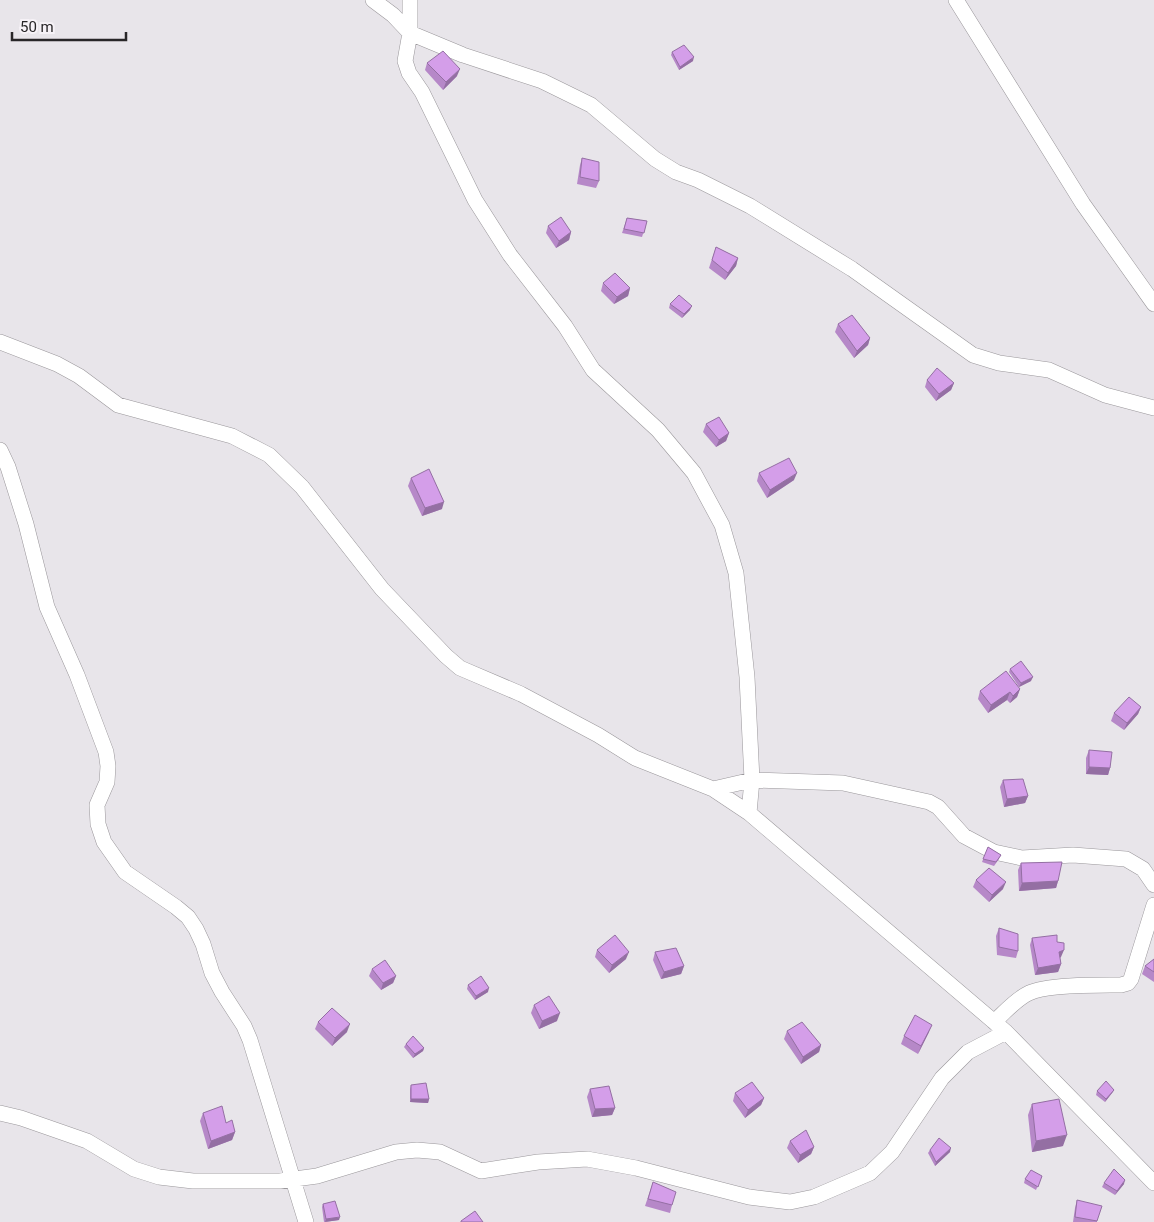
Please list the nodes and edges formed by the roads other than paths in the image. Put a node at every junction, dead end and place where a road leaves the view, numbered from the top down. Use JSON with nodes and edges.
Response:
{"nodes":[{"id":1,"x":372,"y":0,"type":"edge"},
{"id":2,"x":410,"y":0,"type":"edge"},
{"id":3,"x":956,"y":0,"type":"edge"},
{"id":4,"x":410,"y":33,"type":"junction"},
{"id":5,"x":1154,"y":304,"type":"edge"},
{"id":6,"x":0,"y":342,"type":"edge"},
{"id":7,"x":1154,"y":408,"type":"edge"},
{"id":8,"x":0,"y":450,"type":"edge"},
{"id":9,"x":752,"y":780,"type":"junction"},
{"id":10,"x":713,"y":789,"type":"junction"},
{"id":11,"x":749,"y":813,"type":"junction"},
{"id":12,"x":1154,"y":885,"type":"edge"},
{"id":13,"x":1154,"y":905,"type":"edge"},
{"id":14,"x":994,"y":1022,"type":"junction"},
{"id":15,"x":1006,"y":1032,"type":"junction"},
{"id":16,"x":0,"y":1113,"type":"edge"},
{"id":17,"x":293,"y":1179,"type":"junction"},
{"id":18,"x":1154,"y":1184,"type":"edge"},
{"id":19,"x":306,"y":1222,"type":"edge"}],
"edges":[{"from":1,"to":4,"type":"street"},
{"from":2,"to":4,"type":"street"},
{"from":3,"to":5,"type":"street"},
{"from":4,"to":7,"type":"street"},
{"from":4,"to":9,"type":"street"},
{"from":6,"to":10,"type":"street"},
{"from":8,"to":17,"type":"street"},
{"from":9,"to":10,"type":"street"},
{"from":9,"to":11,"type":"street"},
{"from":9,"to":12,"type":"street"},
{"from":10,"to":11,"type":"street"},
{"from":11,"to":14,"type":"street"},
{"from":13,"to":14,"type":"street"},
{"from":14,"to":15,"type":"street"},
{"from":15,"to":17,"type":"street"},
{"from":15,"to":18,"type":"street"},
{"from":16,"to":17,"type":"street"},
{"from":17,"to":19,"type":"street"}]}
